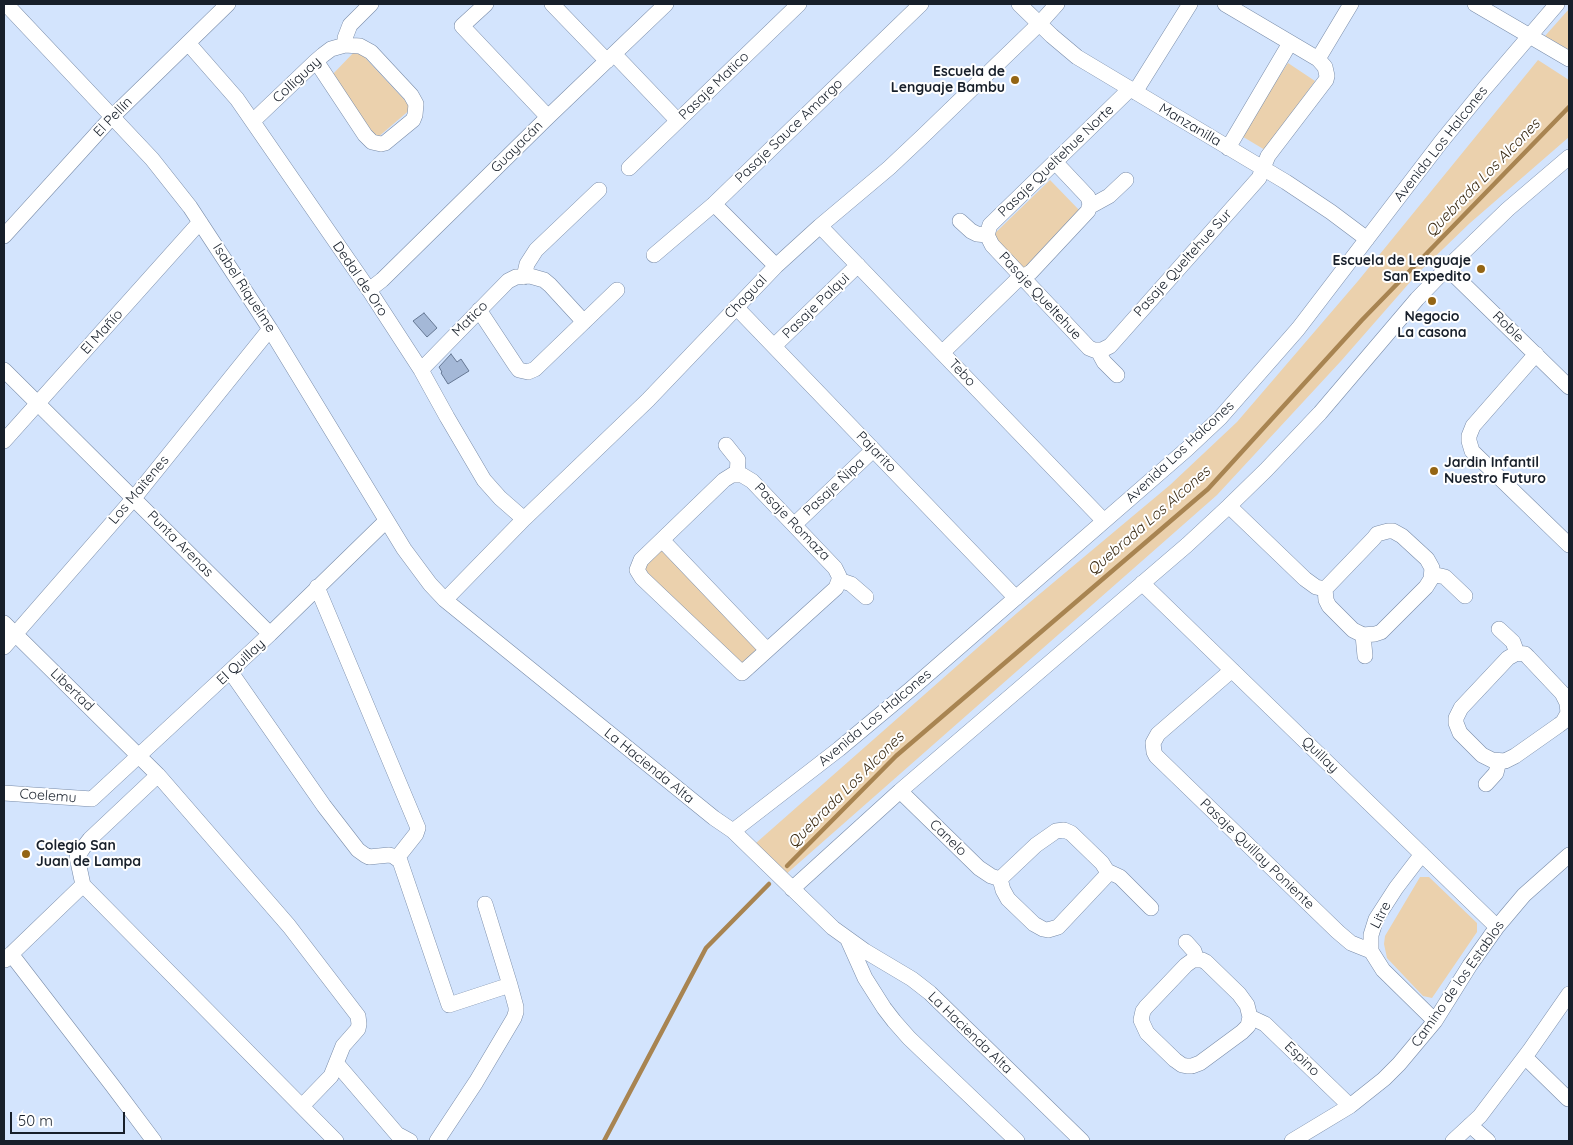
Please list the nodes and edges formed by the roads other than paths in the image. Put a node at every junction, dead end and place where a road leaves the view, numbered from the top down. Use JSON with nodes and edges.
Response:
{"nodes":[{"id":1,"x":6,"y":4,"type":"edge"},
{"id":2,"x":228,"y":4,"type":"edge"},
{"id":3,"x":371,"y":4,"type":"edge"},
{"id":4,"x":486,"y":4,"type":"edge"},
{"id":5,"x":552,"y":4,"type":"edge"},
{"id":6,"x":665,"y":4,"type":"edge"},
{"id":7,"x":799,"y":4,"type":"edge"},
{"id":8,"x":921,"y":4,"type":"edge"},
{"id":9,"x":1019,"y":4,"type":"edge"},
{"id":10,"x":1057,"y":4,"type":"edge"},
{"id":11,"x":1190,"y":4,"type":"edge"},
{"id":12,"x":1225,"y":4,"type":"edge"},
{"id":13,"x":1351,"y":4,"type":"edge"},
{"id":14,"x":1475,"y":4,"type":"edge"},
{"id":15,"x":1557,"y":4,"type":"edge"},
{"id":16,"x":1040,"y":23,"type":"junction"},
{"id":17,"x":1529,"y":36,"type":"junction"},
{"id":18,"x":188,"y":43,"type":"junction"},
{"id":19,"x":1290,"y":43,"type":"junction"},
{"id":20,"x":345,"y":45,"type":"junction"},
{"id":21,"x":610,"y":57,"type":"junction"},
{"id":22,"x":1318,"y":59,"type":"junction"},
{"id":23,"x":1569,"y":59,"type":"edge"},
{"id":24,"x":316,"y":61,"type":"junction"},
{"id":25,"x":1133,"y":90,"type":"junction"},
{"id":26,"x":112,"y":117,"type":"junction"},
{"id":27,"x":548,"y":117,"type":"junction"},
{"id":28,"x":678,"y":121,"type":"junction"},
{"id":29,"x":253,"y":122,"type":"junction"},
{"id":30,"x":1228,"y":148,"type":"junction"},
{"id":31,"x":1569,"y":157,"type":"edge"},
{"id":32,"x":1055,"y":162,"type":"junction"},
{"id":33,"x":628,"y":168,"type":"dead end"},
{"id":34,"x":1263,"y":168,"type":"junction"},
{"id":35,"x":1126,"y":180,"type":"dead end"},
{"id":36,"x":599,"y":190,"type":"dead end"},
{"id":37,"x":714,"y":204,"type":"junction"},
{"id":38,"x":1089,"y":208,"type":"junction"},
{"id":39,"x":960,"y":221,"type":"dead end"},
{"id":40,"x":200,"y":222,"type":"junction"},
{"id":41,"x":820,"y":226,"type":"junction"},
{"id":42,"x":986,"y":235,"type":"junction"},
{"id":43,"x":4,"y":236,"type":"edge"},
{"id":44,"x":1367,"y":239,"type":"junction"},
{"id":45,"x":654,"y":256,"type":"dead end"},
{"id":46,"x":858,"y":265,"type":"junction"},
{"id":47,"x":776,"y":266,"type":"junction"},
{"id":48,"x":1447,"y":268,"type":"junction"},
{"id":49,"x":524,"y":276,"type":"junction"},
{"id":50,"x":1022,"y":277,"type":"junction"},
{"id":51,"x":369,"y":290,"type":"junction"},
{"id":52,"x":617,"y":290,"type":"dead end"},
{"id":53,"x":736,"y":307,"type":"junction"},
{"id":54,"x":479,"y":310,"type":"junction"},
{"id":55,"x":584,"y":322,"type":"junction"},
{"id":56,"x":270,"y":329,"type":"junction"},
{"id":57,"x":774,"y":346,"type":"junction"},
{"id":58,"x":1098,"y":351,"type":"junction"},
{"id":59,"x":942,"y":353,"type":"junction"},
{"id":60,"x":1536,"y":354,"type":"junction"},
{"id":61,"x":4,"y":370,"type":"edge"},
{"id":62,"x":421,"y":370,"type":"junction"},
{"id":63,"x":1117,"y":375,"type":"dead end"},
{"id":64,"x":1569,"y":386,"type":"edge"},
{"id":65,"x":38,"y":404,"type":"junction"},
{"id":66,"x":4,"y":442,"type":"edge"},
{"id":67,"x":726,"y":445,"type":"dead end"},
{"id":68,"x":873,"y":450,"type":"junction"},
{"id":69,"x":737,"y":475,"type":"junction"},
{"id":70,"x":134,"y":498,"type":"junction"},
{"id":71,"x":1229,"y":506,"type":"junction"},
{"id":72,"x":524,"y":520,"type":"junction"},
{"id":73,"x":386,"y":521,"type":"junction"},
{"id":74,"x":1104,"y":521,"type":"junction"},
{"id":75,"x":794,"y":525,"type":"junction"},
{"id":76,"x":662,"y":540,"type":"junction"},
{"id":77,"x":1569,"y":545,"type":"edge"},
{"id":78,"x":1432,"y":574,"type":"junction"},
{"id":79,"x":839,"y":580,"type":"junction"},
{"id":80,"x":1142,"y":583,"type":"junction"},
{"id":81,"x":317,"y":588,"type":"junction"},
{"id":82,"x":1325,"y":589,"type":"junction"},
{"id":83,"x":1465,"y":596,"type":"dead end"},
{"id":84,"x":866,"y":597,"type":"dead end"},
{"id":85,"x":1016,"y":598,"type":"junction"},
{"id":86,"x":446,"y":600,"type":"junction"},
{"id":87,"x":4,"y":624,"type":"edge"},
{"id":88,"x":1499,"y":629,"type":"dead end"},
{"id":89,"x":270,"y":634,"type":"junction"},
{"id":90,"x":16,"y":635,"type":"junction"},
{"id":91,"x":1363,"y":635,"type":"junction"},
{"id":92,"x":4,"y":647,"type":"edge"},
{"id":93,"x":767,"y":650,"type":"junction"},
{"id":94,"x":1517,"y":653,"type":"junction"},
{"id":95,"x":1365,"y":656,"type":"dead end"},
{"id":96,"x":1232,"y":670,"type":"junction"},
{"id":97,"x":230,"y":671,"type":"junction"},
{"id":98,"x":1569,"y":709,"type":"edge"},
{"id":99,"x":139,"y":756,"type":"junction"},
{"id":100,"x":1499,"y":762,"type":"junction"},
{"id":101,"x":158,"y":775,"type":"junction"},
{"id":102,"x":1486,"y":784,"type":"dead end"},
{"id":103,"x":900,"y":790,"type":"junction"},
{"id":104,"x":4,"y":793,"type":"edge"},
{"id":105,"x":92,"y":799,"type":"joint"},
{"id":106,"x":733,"y":831,"type":"junction"},
{"id":107,"x":1422,"y":854,"type":"junction"},
{"id":108,"x":1569,"y":855,"type":"edge"},
{"id":109,"x":397,"y":858,"type":"junction"},
{"id":110,"x":1107,"y":871,"type":"junction"},
{"id":111,"x":1000,"y":879,"type":"junction"},
{"id":112,"x":83,"y":885,"type":"junction"},
{"id":113,"x":792,"y":889,"type":"junction"},
{"id":114,"x":485,"y":904,"type":"dead end"},
{"id":115,"x":1151,"y":908,"type":"dead end"},
{"id":116,"x":1497,"y":926,"type":"junction"},
{"id":117,"x":847,"y":939,"type":"junction"},
{"id":118,"x":1186,"y":942,"type":"dead end"},
{"id":119,"x":1371,"y":951,"type":"junction"},
{"id":120,"x":7,"y":957,"type":"edge"},
{"id":121,"x":1197,"y":960,"type":"junction"},
{"id":122,"x":510,"y":986,"type":"junction"},
{"id":123,"x":1569,"y":994,"type":"edge"},
{"id":124,"x":1250,"y":1017,"type":"junction"},
{"id":125,"x":1435,"y":1021,"type":"junction"},
{"id":126,"x":1526,"y":1057,"type":"junction"},
{"id":127,"x":337,"y":1064,"type":"junction"},
{"id":128,"x":1568,"y":1099,"type":"edge"},
{"id":129,"x":302,"y":1106,"type":"junction"},
{"id":130,"x":1350,"y":1106,"type":"junction"},
{"id":131,"x":1470,"y":1125,"type":"junction"},
{"id":132,"x":154,"y":1141,"type":"edge"},
{"id":133,"x":336,"y":1141,"type":"edge"},
{"id":134,"x":410,"y":1141,"type":"edge"},
{"id":135,"x":437,"y":1141,"type":"edge"},
{"id":136,"x":1018,"y":1141,"type":"edge"},
{"id":137,"x":1082,"y":1141,"type":"edge"},
{"id":138,"x":1292,"y":1141,"type":"edge"},
{"id":139,"x":1453,"y":1141,"type":"edge"},
{"id":140,"x":1488,"y":1141,"type":"edge"}],
"edges":[{"from":1,"to":26,"type":"street","name":"Isabel Riquelme"},
{"from":2,"to":18,"type":"street","name":"El Pellín"},
{"from":3,"to":20,"type":"street"},
{"from":4,"to":27,"type":"street"},
{"from":5,"to":21,"type":"street"},
{"from":6,"to":21,"type":"street","name":"Guayacán"},
{"from":7,"to":28,"type":"street","name":"Pasaje Matico"},
{"from":8,"to":37,"type":"street","name":"Pasaje Sauce Amargo"},
{"from":9,"to":16,"type":"street","name":"Manzanilla"},
{"from":10,"to":16,"type":"street","name":"Chagual"},
{"from":11,"to":25,"type":"street","name":"Pasaje Queltehue Norte"},
{"from":12,"to":19,"type":"street"},
{"from":13,"to":22,"type":"street"},
{"from":14,"to":17,"type":"street"},
{"from":15,"to":17,"type":"street","name":"Avenida Los Halcones"},
{"from":16,"to":25,"type":"street","name":"Manzanilla"},
{"from":16,"to":41,"type":"street","name":"Chagual"},
{"from":17,"to":23,"type":"street"},
{"from":17,"to":44,"type":"street","name":"Avenida Los Halcones"},
{"from":18,"to":26,"type":"street","name":"El Pellín"},
{"from":18,"to":29,"type":"street","name":"Dedal de Oro"},
{"from":19,"to":22,"type":"street"},
{"from":19,"to":30,"type":"street"},
{"from":20,"to":24,"type":"street","name":"Colliguay"},
{"from":20,"to":24,"type":"street"},
{"from":21,"to":27,"type":"street","name":"Guayacán"},
{"from":21,"to":28,"type":"street"},
{"from":22,"to":34,"type":"street","name":"Pasaje Queltehue Sur"},
{"from":24,"to":29,"type":"street","name":"Colliguay"},
{"from":25,"to":30,"type":"street","name":"Manzanilla"},
{"from":25,"to":32,"type":"street","name":"Pasaje Queltehue Norte"},
{"from":26,"to":40,"type":"street","name":"Isabel Riquelme"},
{"from":26,"to":43,"type":"street","name":"El Pellín"},
{"from":27,"to":51,"type":"street","name":"Guayacán"},
{"from":28,"to":33,"type":"street","name":"Pasaje Matico"},
{"from":29,"to":51,"type":"street","name":"Dedal de Oro"},
{"from":30,"to":34,"type":"street","name":"Manzanilla"},
{"from":31,"to":48,"type":"street"},
{"from":32,"to":38,"type":"street"},
{"from":32,"to":42,"type":"street","name":"Pasaje Queltehue Norte"},
{"from":34,"to":44,"type":"street","name":"Manzanilla"},
{"from":34,"to":58,"type":"street","name":"Pasaje Queltehue Sur"},
{"from":35,"to":38,"type":"street"},
{"from":36,"to":49,"type":"street"},
{"from":37,"to":45,"type":"street","name":"Pasaje Sauce Amargo"},
{"from":37,"to":47,"type":"street"},
{"from":38,"to":50,"type":"street"},
{"from":39,"to":42,"type":"street","name":"Pasaje Queltehue"},
{"from":40,"to":56,"type":"street","name":"Isabel Riquelme"},
{"from":40,"to":65,"type":"street","name":"El Mañío"},
{"from":41,"to":46,"type":"street","name":"Tebo"},
{"from":41,"to":47,"type":"street","name":"Chagual"},
{"from":42,"to":50,"type":"street","name":"Pasaje Queltehue"},
{"from":44,"to":74,"type":"street","name":"Avenida Los Halcones"},
{"from":46,"to":57,"type":"street","name":"Pasaje Palqui"},
{"from":46,"to":59,"type":"street","name":"Tebo"},
{"from":47,"to":53,"type":"street","name":"Chagual"},
{"from":48,"to":60,"type":"street","name":"Roble"},
{"from":48,"to":71,"type":"street"},
{"from":49,"to":54,"type":"street","name":"Matico"},
{"from":49,"to":55,"type":"street"},
{"from":50,"to":58,"type":"street","name":"Pasaje Queltehue"},
{"from":50,"to":59,"type":"street"},
{"from":51,"to":62,"type":"street","name":"Dedal de Oro"},
{"from":52,"to":55,"type":"street"},
{"from":53,"to":57,"type":"street","name":"Pajarito"},
{"from":53,"to":72,"type":"street","name":"Chagual"},
{"from":54,"to":55,"type":"street"},
{"from":54,"to":62,"type":"street","name":"Matico"},
{"from":56,"to":70,"type":"street","name":"Los Maitenes"},
{"from":56,"to":73,"type":"street","name":"Isabel Riquelme"},
{"from":57,"to":68,"type":"street","name":"Pajarito"},
{"from":58,"to":63,"type":"street","name":"Pasaje Queltehue"},
{"from":59,"to":74,"type":"street","name":"Tebo"},
{"from":60,"to":64,"type":"street","name":"Roble"},
{"from":60,"to":77,"type":"street"},
{"from":61,"to":65,"type":"street","name":"Punta Arenas"},
{"from":62,"to":72,"type":"street","name":"Dedal de Oro"},
{"from":65,"to":66,"type":"street","name":"El Mañío"},
{"from":65,"to":70,"type":"street","name":"Punta Arenas"},
{"from":67,"to":69,"type":"street"},
{"from":68,"to":75,"type":"street","name":"Pasaje Ñipa"},
{"from":68,"to":85,"type":"street","name":"Pajarito"},
{"from":69,"to":75,"type":"street","name":"Pasaje Romaza"},
{"from":69,"to":76,"type":"street"},
{"from":70,"to":89,"type":"street","name":"Punta Arenas"},
{"from":70,"to":90,"type":"street","name":"Los Maitenes"},
{"from":71,"to":80,"type":"street"},
{"from":71,"to":82,"type":"street"},
{"from":72,"to":86,"type":"street","name":"Chagual"},
{"from":73,"to":81,"type":"street","name":"El Quillay"},
{"from":73,"to":86,"type":"street","name":"Isabel Riquelme"},
{"from":74,"to":85,"type":"street","name":"Avenida Los Halcones"},
{"from":75,"to":79,"type":"street","name":"Pasaje Romaza"},
{"from":76,"to":93,"type":"street"},
{"from":76,"to":93,"type":"street"},
{"from":78,"to":82,"type":"street"},
{"from":78,"to":83,"type":"street"},
{"from":78,"to":91,"type":"street"},
{"from":79,"to":84,"type":"street","name":"Pasaje Romaza"},
{"from":79,"to":93,"type":"street"},
{"from":80,"to":96,"type":"street","name":"Quillay"},
{"from":80,"to":103,"type":"street"},
{"from":81,"to":89,"type":"street","name":"El Quillay"},
{"from":81,"to":109,"type":"street"},
{"from":82,"to":91,"type":"street"},
{"from":85,"to":106,"type":"street","name":"Avenida Los Halcones"},
{"from":86,"to":106,"type":"street","name":"La Hacienda Alta"},
{"from":87,"to":90,"type":"street","name":"Libertad"},
{"from":88,"to":94,"type":"street"},
{"from":89,"to":97,"type":"street","name":"El Quillay"},
{"from":90,"to":92,"type":"street","name":"Los Maitenes"},
{"from":90,"to":99,"type":"street","name":"Libertad"},
{"from":91,"to":95,"type":"street"},
{"from":94,"to":98,"type":"street"},
{"from":94,"to":100,"type":"street"},
{"from":96,"to":107,"type":"street","name":"Quillay"},
{"from":96,"to":119,"type":"street","name":"Pasaje Quillay Poniente"},
{"from":97,"to":99,"type":"street","name":"El Quillay"},
{"from":97,"to":109,"type":"street"},
{"from":98,"to":100,"type":"street"},
{"from":99,"to":101,"type":"street","name":"Libertad"},
{"from":99,"to":105,"type":"street","name":"El Quillay"},
{"from":100,"to":102,"type":"street"},
{"from":101,"to":112,"type":"street"},
{"from":101,"to":127,"type":"street","name":"Libertad"},
{"from":103,"to":111,"type":"street","name":"Canelo"},
{"from":103,"to":113,"type":"street"},
{"from":104,"to":105,"type":"street","name":"Coelemu"},
{"from":106,"to":113,"type":"street","name":"La Hacienda Alta"},
{"from":107,"to":116,"type":"street","name":"Quillay"},
{"from":107,"to":119,"type":"street","name":"Litre"},
{"from":108,"to":116,"type":"street","name":"Camino de los Establos"},
{"from":109,"to":122,"type":"street"},
{"from":110,"to":111,"type":"street"},
{"from":110,"to":111,"type":"street"},
{"from":110,"to":115,"type":"street"},
{"from":112,"to":120,"type":"street"},
{"from":112,"to":129,"type":"street"},
{"from":113,"to":117,"type":"street","name":"La Hacienda Alta"},
{"from":114,"to":122,"type":"street"},
{"from":116,"to":125,"type":"street","name":"Camino de los Establos"},
{"from":117,"to":136,"type":"street","name":"La Hacienda Alta"},
{"from":117,"to":137,"type":"street","name":"La Hacienda Alta"},
{"from":118,"to":121,"type":"street"},
{"from":119,"to":125,"type":"street"},
{"from":120,"to":132,"type":"street"},
{"from":121,"to":124,"type":"street"},
{"from":121,"to":124,"type":"street"},
{"from":122,"to":135,"type":"street"},
{"from":123,"to":126,"type":"street"},
{"from":124,"to":130,"type":"street","name":"Espino"},
{"from":125,"to":130,"type":"street","name":"Camino de los Establos"},
{"from":126,"to":128,"type":"street"},
{"from":126,"to":131,"type":"street"},
{"from":127,"to":129,"type":"street","name":"Libertad"},
{"from":127,"to":134,"type":"street"},
{"from":129,"to":133,"type":"street"},
{"from":130,"to":138,"type":"street","name":"Camino de los Establos"},
{"from":131,"to":139,"type":"street"},
{"from":131,"to":140,"type":"street"}]}
